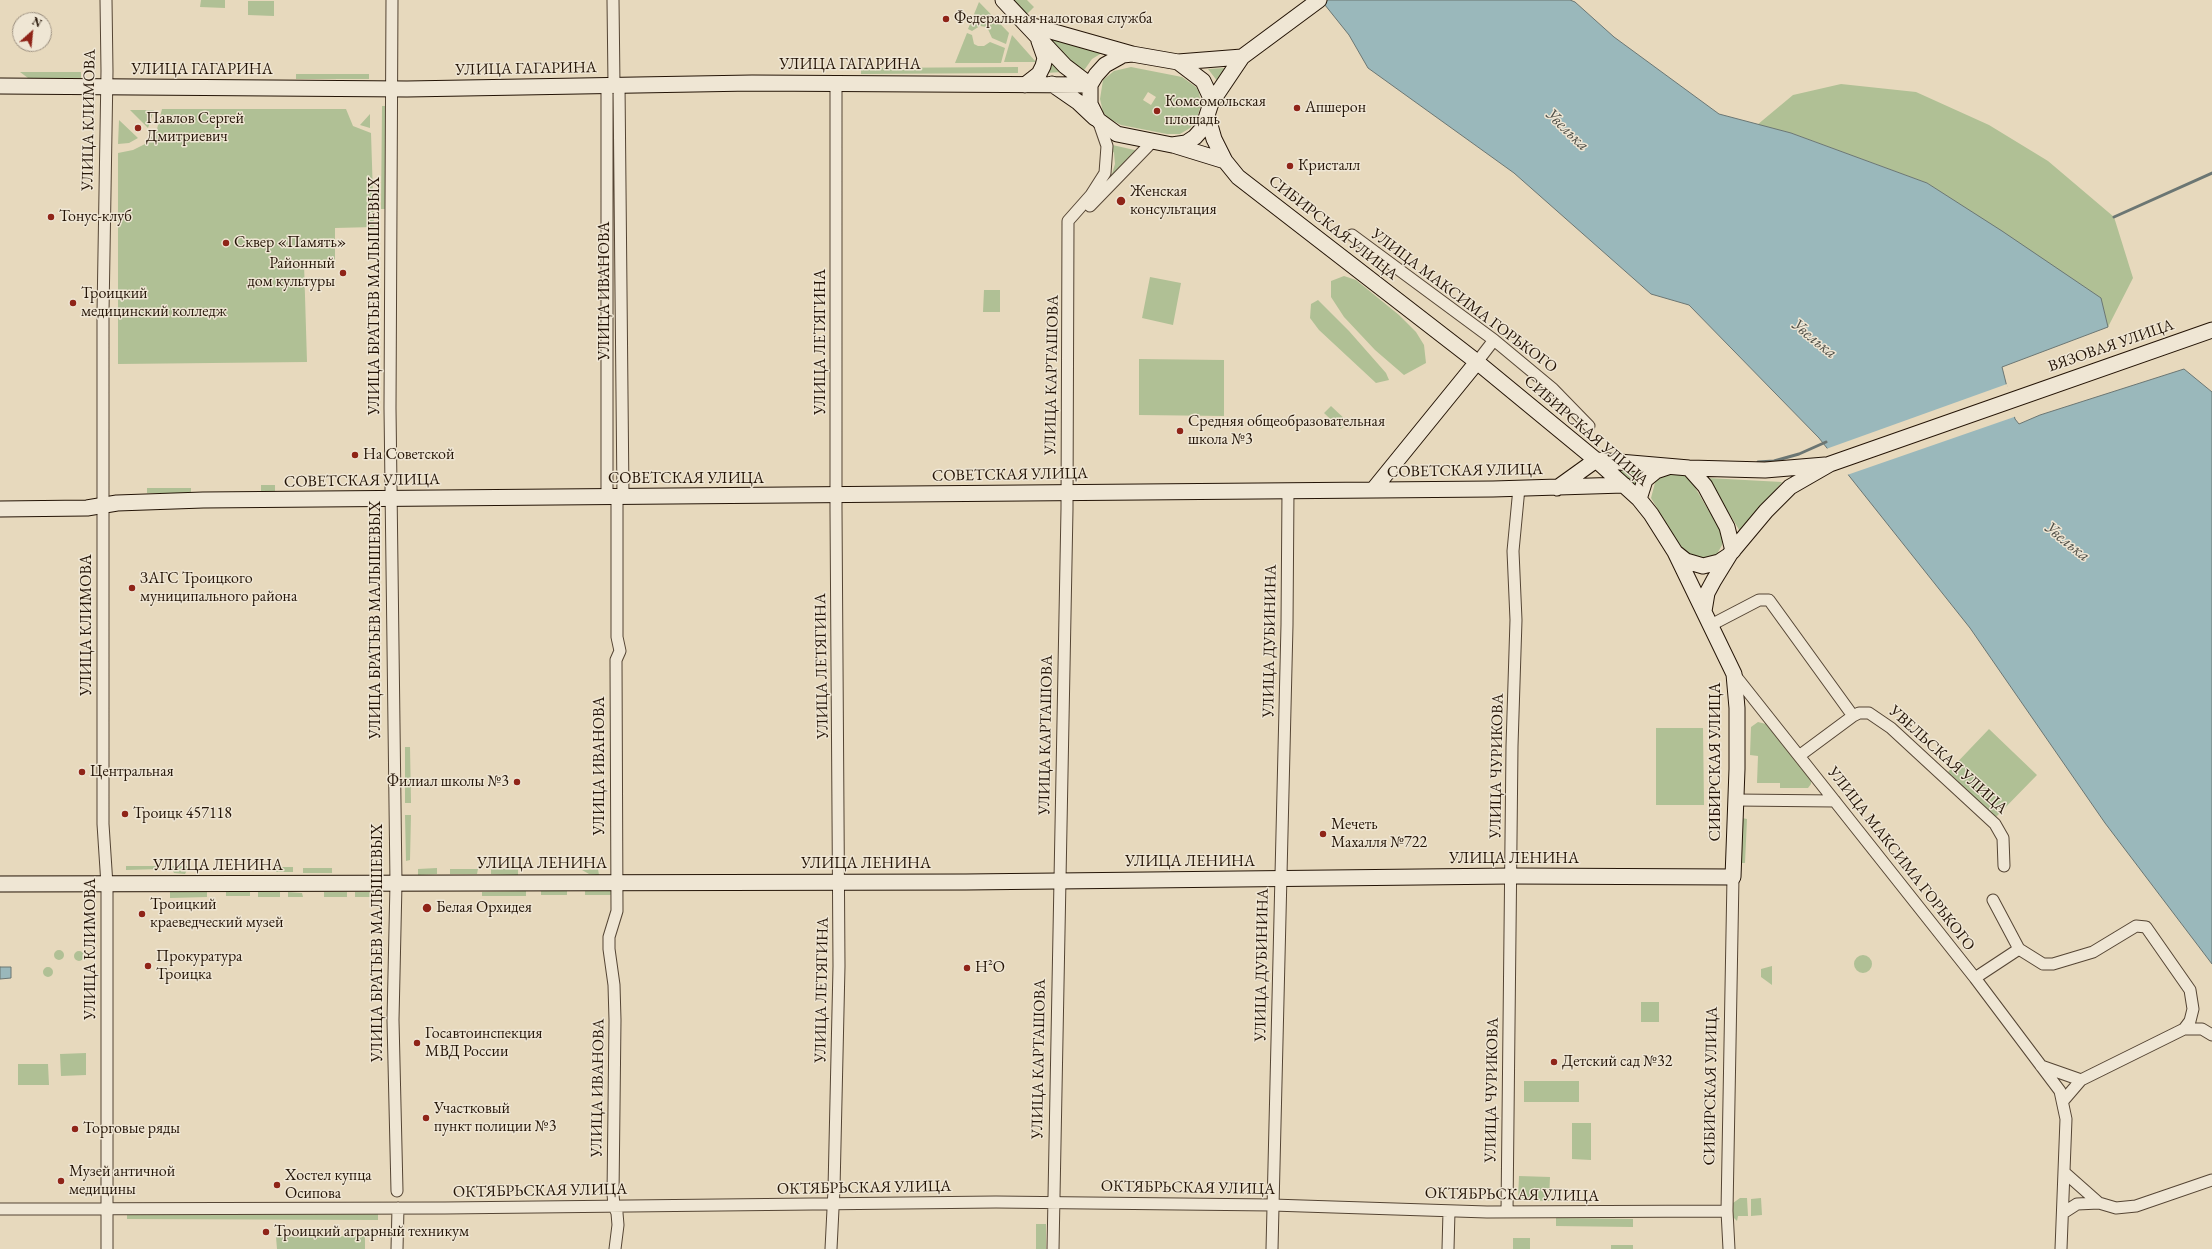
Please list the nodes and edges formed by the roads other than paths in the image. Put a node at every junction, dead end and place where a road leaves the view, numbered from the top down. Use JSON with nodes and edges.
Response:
{"nodes":[{"id":1,"x":106,"y":0,"type":"edge"},
{"id":2,"x":392,"y":0,"type":"edge"},
{"id":3,"x":613,"y":0,"type":"edge"},
{"id":4,"x":1003,"y":0,"type":"edge"},
{"id":5,"x":1315,"y":3,"type":"edge"},
{"id":6,"x":1026,"y":24,"type":"junction"},
{"id":7,"x":1037,"y":36,"type":"junction"},
{"id":8,"x":1132,"y":54,"type":"junction"},
{"id":9,"x":1242,"y":57,"type":"junction"},
{"id":10,"x":1178,"y":62,"type":"junction"},
{"id":11,"x":613,"y":84,"type":"junction"},
{"id":12,"x":836,"y":84,"type":"junction"},
{"id":13,"x":1052,"y":84,"type":"junction"},
{"id":14,"x":1025,"y":85,"type":"junction"},
{"id":15,"x":1090,"y":85,"type":"junction"},
{"id":16,"x":0,"y":86,"type":"edge"},
{"id":17,"x":106,"y":87,"type":"junction"},
{"id":18,"x":391,"y":89,"type":"junction"},
{"id":19,"x":1211,"y":103,"type":"junction"},
{"id":20,"x":1208,"y":118,"type":"junction"},
{"id":21,"x":1098,"y":120,"type":"junction"},
{"id":22,"x":1153,"y":141,"type":"junction"},
{"id":23,"x":1172,"y":145,"type":"junction"},
{"id":24,"x":1225,"y":161,"type":"junction"},
{"id":25,"x":1068,"y":224,"type":"junction"},
{"id":26,"x":1352,"y":236,"type":"dead end"},
{"id":27,"x":2212,"y":330,"type":"edge"},
{"id":28,"x":1494,"y":340,"type":"junction"},
{"id":29,"x":1477,"y":362,"type":"junction"},
{"id":30,"x":1590,"y":426,"type":"dead end"},
{"id":31,"x":1596,"y":460,"type":"junction"},
{"id":32,"x":1830,"y":464,"type":"junction"},
{"id":33,"x":1673,"y":466,"type":"junction"},
{"id":34,"x":1689,"y":468,"type":"junction"},
{"id":35,"x":1624,"y":485,"type":"junction"},
{"id":36,"x":1520,"y":488,"type":"junction"},
{"id":37,"x":1556,"y":488,"type":"junction"},
{"id":38,"x":1288,"y":490,"type":"junction"},
{"id":39,"x":1373,"y":490,"type":"junction"},
{"id":40,"x":1067,"y":492,"type":"junction"},
{"id":41,"x":836,"y":495,"type":"junction"},
{"id":42,"x":616,"y":497,"type":"junction"},
{"id":43,"x":392,"y":499,"type":"junction"},
{"id":44,"x":1639,"y":499,"type":"junction"},
{"id":45,"x":103,"y":506,"type":"junction"},
{"id":46,"x":0,"y":508,"type":"edge"},
{"id":47,"x":1675,"y":552,"type":"junction"},
{"id":48,"x":1731,"y":552,"type":"junction"},
{"id":49,"x":1704,"y":610,"type":"junction"},
{"id":50,"x":1711,"y":625,"type":"junction"},
{"id":51,"x":1734,"y":674,"type":"junction"},
{"id":52,"x":1853,"y":716,"type":"junction"},
{"id":53,"x":1799,"y":756,"type":"junction"},
{"id":54,"x":1736,"y":800,"type":"junction"},
{"id":55,"x":1835,"y":801,"type":"junction"},
{"id":56,"x":2004,"y":866,"type":"dead end"},
{"id":57,"x":1511,"y":876,"type":"junction"},
{"id":58,"x":1733,"y":877,"type":"junction"},
{"id":59,"x":1280,"y":880,"type":"junction"},
{"id":60,"x":1059,"y":881,"type":"junction"},
{"id":61,"x":617,"y":882,"type":"junction"},
{"id":62,"x":839,"y":882,"type":"junction"},
{"id":63,"x":396,"y":883,"type":"junction"},
{"id":64,"x":0,"y":884,"type":"edge"},
{"id":65,"x":107,"y":885,"type":"junction"},
{"id":66,"x":1993,"y":900,"type":"dead end"},
{"id":67,"x":2019,"y":949,"type":"junction"},
{"id":68,"x":1975,"y":978,"type":"junction"},
{"id":69,"x":2184,"y":1029,"type":"junction"},
{"id":70,"x":2212,"y":1035,"type":"edge"},
{"id":71,"x":2041,"y":1066,"type":"junction"},
{"id":72,"x":2081,"y":1080,"type":"junction"},
{"id":73,"x":2063,"y":1101,"type":"junction"},
{"id":74,"x":2064,"y":1172,"type":"junction"},
{"id":75,"x":2212,"y":1180,"type":"edge"},
{"id":76,"x":397,"y":1191,"type":"dead end"},
{"id":77,"x":1053,"y":1202,"type":"junction"},
{"id":78,"x":2099,"y":1203,"type":"junction"},
{"id":79,"x":834,"y":1204,"type":"junction"},
{"id":80,"x":1272,"y":1205,"type":"junction"},
{"id":81,"x":614,"y":1206,"type":"junction"},
{"id":82,"x":398,"y":1208,"type":"junction"},
{"id":83,"x":0,"y":1209,"type":"edge"},
{"id":84,"x":107,"y":1209,"type":"junction"},
{"id":85,"x":1449,"y":1210,"type":"junction"},
{"id":86,"x":1507,"y":1212,"type":"junction"},
{"id":87,"x":1727,"y":1212,"type":"junction"},
{"id":88,"x":2063,"y":1213,"type":"junction"},
{"id":89,"x":107,"y":1249,"type":"edge"},
{"id":90,"x":397,"y":1249,"type":"edge"},
{"id":91,"x":615,"y":1249,"type":"edge"},
{"id":92,"x":831,"y":1249,"type":"edge"},
{"id":93,"x":1053,"y":1249,"type":"edge"},
{"id":94,"x":1272,"y":1249,"type":"edge"},
{"id":95,"x":1448,"y":1249,"type":"edge"},
{"id":96,"x":1729,"y":1249,"type":"edge"},
{"id":97,"x":2061,"y":1249,"type":"edge"}],
"edges":[{"from":1,"to":17,"type":"street","name":"УЛИЦА КЛИМОВА"},
{"from":2,"to":18,"type":"street","name":"УЛИЦА БРАТЬЕВ МАЛЫШЕВЫХ"},
{"from":3,"to":11,"type":"street","name":"УЛИЦА ИВАНОВА"},
{"from":4,"to":6,"type":"street"},
{"from":5,"to":9,"type":"street"},
{"from":6,"to":7,"type":"street"},
{"from":6,"to":8,"type":"street"},
{"from":7,"to":14,"type":"street"},
{"from":7,"to":15,"type":"street"},
{"from":8,"to":10,"type":"street"},
{"from":8,"to":15,"type":"street"},
{"from":9,"to":10,"type":"street"},
{"from":9,"to":19,"type":"street"},
{"from":10,"to":19,"type":"street"},
{"from":11,"to":12,"type":"street","name":"УЛИЦА ГАГАРИНА"},
{"from":11,"to":18,"type":"street","name":"УЛИЦА ГАГАРИНА"},
{"from":11,"to":42,"type":"street","name":"УЛИЦА ИВАНОВА"},
{"from":11,"to":42,"type":"street","name":"УЛИЦА ИВАНОВА"},
{"from":12,"to":14,"type":"street","name":"УЛИЦА ГАГАРИНА"},
{"from":12,"to":41,"type":"street","name":"УЛИЦА ЛЕТЯГИНА"},
{"from":13,"to":14,"type":"street","name":"УЛИЦА ГАГАРИНА"},
{"from":13,"to":15,"type":"street","name":"УЛИЦА ГАГАРИНА"},
{"from":13,"to":21,"type":"street"},
{"from":15,"to":21,"type":"street"},
{"from":16,"to":17,"type":"street","name":"УЛИЦА ГАГАРИНА"},
{"from":17,"to":18,"type":"street","name":"УЛИЦА ГАГАРИНА"},
{"from":17,"to":45,"type":"street","name":"УЛИЦА КЛИМОВА"},
{"from":18,"to":43,"type":"street","name":"УЛИЦА БРАТЬЕВ МАЛЫШЕВЫХ"},
{"from":19,"to":20,"type":"street"},
{"from":20,"to":23,"type":"street"},
{"from":20,"to":24,"type":"street","name":"СИБИРСКАЯ УЛИЦА"},
{"from":21,"to":22,"type":"street"},
{"from":21,"to":25,"type":"street"},
{"from":22,"to":23,"type":"street"},
{"from":22,"to":25,"type":"street"},
{"from":23,"to":24,"type":"street"},
{"from":24,"to":29,"type":"street","name":"СИБИРСКАЯ УЛИЦА"},
{"from":25,"to":40,"type":"street","name":"УЛИЦА КАРТАШОВА"},
{"from":26,"to":28,"type":"street","name":"УЛИЦА МАКСИМА ГОРЬКОГО"},
{"from":27,"to":32,"type":"street","name":"ВЯЗОВАЯ УЛИЦА"},
{"from":28,"to":29,"type":"street"},
{"from":28,"to":30,"type":"street","name":"УЛИЦА МАКСИМА ГОРЬКОГО"},
{"from":29,"to":31,"type":"street","name":"СИБИРСКАЯ УЛИЦА"},
{"from":29,"to":39,"type":"street","name":"СОВЕТСКАЯ УЛИЦА"},
{"from":31,"to":33,"type":"street"},
{"from":31,"to":35,"type":"street","name":"СИБИРСКАЯ УЛИЦА"},
{"from":31,"to":37,"type":"street","name":"СОВЕТСКАЯ УЛИЦА"},
{"from":32,"to":34,"type":"street"},
{"from":32,"to":48,"type":"street"},
{"from":33,"to":34,"type":"street"},
{"from":33,"to":44,"type":"street"},
{"from":34,"to":48,"type":"street"},
{"from":35,"to":37,"type":"street","name":"СОВЕТСКАЯ УЛИЦА"},
{"from":35,"to":44,"type":"street","name":"СИБИРСКАЯ УЛИЦА"},
{"from":36,"to":37,"type":"street","name":"СОВЕТСКАЯ УЛИЦА"},
{"from":36,"to":39,"type":"street","name":"СОВЕТСКАЯ УЛИЦА"},
{"from":36,"to":57,"type":"street","name":"УЛИЦА ЧУРИКОВА"},
{"from":38,"to":39,"type":"street","name":"СОВЕТСКАЯ УЛИЦА"},
{"from":38,"to":40,"type":"street","name":"СОВЕТСКАЯ УЛИЦА"},
{"from":38,"to":59,"type":"street","name":"УЛИЦА ДУБИНИНА"},
{"from":40,"to":41,"type":"street","name":"СОВЕТСКАЯ УЛИЦА"},
{"from":40,"to":60,"type":"street","name":"УЛИЦА КАРТАШОВА"},
{"from":41,"to":42,"type":"street","name":"СОВЕТСКАЯ УЛИЦА"},
{"from":41,"to":62,"type":"street","name":"УЛИЦА ЛЕТЯГИНА"},
{"from":42,"to":43,"type":"street","name":"СОВЕТСКАЯ УЛИЦА"},
{"from":42,"to":61,"type":"street","name":"УЛИЦА ИВАНОВА"},
{"from":43,"to":45,"type":"street","name":"СОВЕТСКАЯ УЛИЦА"},
{"from":43,"to":63,"type":"street","name":"УЛИЦА БРАТЬЕВ МАЛЫШЕВЫХ"},
{"from":44,"to":47,"type":"street","name":"СИБИРСКАЯ УЛИЦА"},
{"from":45,"to":46,"type":"street","name":"СОВЕТСКАЯ УЛИЦА"},
{"from":45,"to":65,"type":"street","name":"УЛИЦА КЛИМОВА"},
{"from":47,"to":48,"type":"street"},
{"from":47,"to":49,"type":"street","name":"СИБИРСКАЯ УЛИЦА"},
{"from":48,"to":49,"type":"street"},
{"from":49,"to":50,"type":"street","name":"СИБИРСКАЯ УЛИЦА"},
{"from":50,"to":51,"type":"street","name":"СИБИРСКАЯ УЛИЦА"},
{"from":50,"to":52,"type":"street"},
{"from":51,"to":53,"type":"street","name":"УЛИЦА МАКСИМА ГОРЬКОГО"},
{"from":51,"to":54,"type":"street","name":"СИБИРСКАЯ УЛИЦА"},
{"from":52,"to":53,"type":"street"},
{"from":52,"to":56,"type":"street","name":"УВЕЛЬСКАЯ УЛИЦА"},
{"from":53,"to":55,"type":"street","name":"УЛИЦА МАКСИМА ГОРЬКОГО"},
{"from":54,"to":55,"type":"street"},
{"from":54,"to":58,"type":"street","name":"СИБИРСКАЯ УЛИЦА"},
{"from":55,"to":68,"type":"street","name":"УЛИЦА МАКСИМА ГОРЬКОГО"},
{"from":57,"to":58,"type":"street","name":"УЛИЦА ЛЕНИНА"},
{"from":57,"to":59,"type":"street","name":"УЛИЦА ЛЕНИНА"},
{"from":57,"to":86,"type":"street","name":"УЛИЦА ЧУРИКОВА"},
{"from":58,"to":87,"type":"street","name":"СИБИРСКАЯ УЛИЦА"},
{"from":59,"to":60,"type":"street","name":"УЛИЦА ЛЕНИНА"},
{"from":59,"to":80,"type":"street","name":"УЛИЦА ДУБИНИНА"},
{"from":60,"to":62,"type":"street","name":"УЛИЦА ЛЕНИНА"},
{"from":60,"to":77,"type":"street","name":"УЛИЦА КАРТАШОВА"},
{"from":61,"to":62,"type":"street","name":"УЛИЦА ЛЕНИНА"},
{"from":61,"to":63,"type":"street","name":"УЛИЦА ЛЕНИНА"},
{"from":61,"to":81,"type":"street","name":"УЛИЦА ИВАНОВА"},
{"from":62,"to":79,"type":"street","name":"УЛИЦА ЛЕТЯГИНА"},
{"from":63,"to":65,"type":"street","name":"УЛИЦА ЛЕНИНА"},
{"from":63,"to":76,"type":"street","name":"УЛИЦА БРАТЬЕВ МАЛЫШЕВЫХ"},
{"from":64,"to":65,"type":"street","name":"УЛИЦА ЛЕНИНА"},
{"from":65,"to":84,"type":"street","name":"УЛИЦА КЛИМОВА"},
{"from":66,"to":67,"type":"street"},
{"from":67,"to":68,"type":"street"},
{"from":67,"to":69,"type":"street"},
{"from":68,"to":71,"type":"street","name":"УЛИЦА МАКСИМА ГОРЬКОГО"},
{"from":69,"to":70,"type":"street"},
{"from":69,"to":72,"type":"street"},
{"from":71,"to":72,"type":"street"},
{"from":71,"to":73,"type":"street","name":"УЛИЦА МАКСИМА ГОРЬКОГО"},
{"from":72,"to":73,"type":"street"},
{"from":73,"to":74,"type":"street","name":"УЛИЦА МАКСИМА ГОРЬКОГО"},
{"from":74,"to":78,"type":"street"},
{"from":74,"to":88,"type":"street","name":"УЛИЦА МАКСИМА ГОРЬКОГО"},
{"from":75,"to":78,"type":"street"},
{"from":77,"to":79,"type":"street","name":"ОКТЯБРЬСКАЯ УЛИЦА"},
{"from":77,"to":80,"type":"street","name":"ОКТЯБРЬСКАЯ УЛИЦА"},
{"from":77,"to":93,"type":"street","name":"УЛИЦА КАРТАШОВА"},
{"from":78,"to":88,"type":"street"},
{"from":79,"to":81,"type":"street","name":"ОКТЯБРЬСКАЯ УЛИЦА"},
{"from":79,"to":92,"type":"street","name":"УЛИЦА ЛЕТЯГИНА"},
{"from":80,"to":85,"type":"street","name":"ОКТЯБРЬСКАЯ УЛИЦА"},
{"from":80,"to":94,"type":"street","name":"УЛИЦА ДУБИНИНА"},
{"from":81,"to":82,"type":"street","name":"ОКТЯБРЬСКАЯ УЛИЦА"},
{"from":81,"to":91,"type":"street","name":"УЛИЦА ИВАНОВА"},
{"from":82,"to":84,"type":"street","name":"ОКТЯБРЬСКАЯ УЛИЦА"},
{"from":82,"to":90,"type":"street"},
{"from":83,"to":84,"type":"street","name":"ОКТЯБРЬСКАЯ УЛИЦА"},
{"from":84,"to":89,"type":"street","name":"УЛИЦА КЛИМОВА"},
{"from":85,"to":86,"type":"street","name":"ОКТЯБРЬСКАЯ УЛИЦА"},
{"from":85,"to":95,"type":"street"},
{"from":86,"to":87,"type":"street","name":"ОКТЯБРЬСКАЯ УЛИЦА"},
{"from":87,"to":96,"type":"street","name":"СИБИРСКАЯ УЛИЦА"},
{"from":88,"to":97,"type":"street","name":"УЛИЦА МАКСИМА ГОРЬКОГО"}]}
